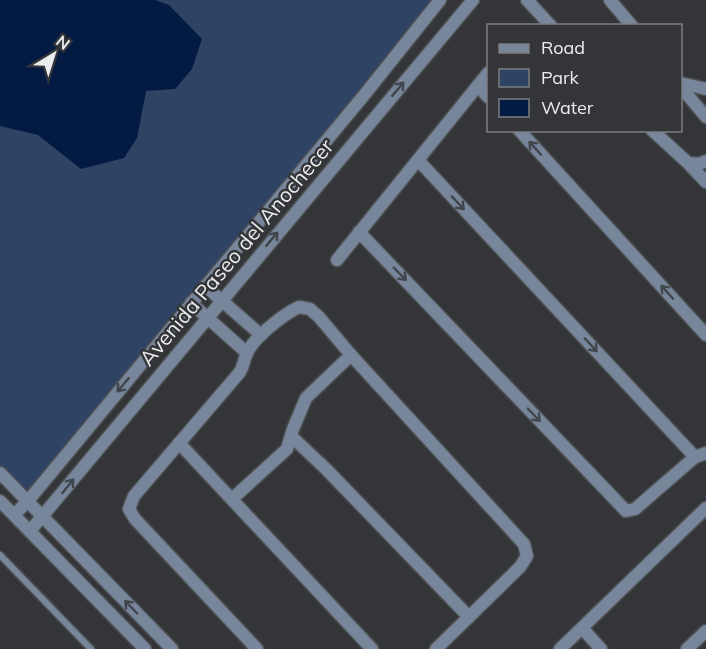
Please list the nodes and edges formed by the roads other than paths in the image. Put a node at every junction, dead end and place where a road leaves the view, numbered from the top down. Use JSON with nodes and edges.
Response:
{"nodes":[{"id":1,"x":440,"y":0,"type":"edge"},
{"id":2,"x":473,"y":0,"type":"edge"},
{"id":3,"x":527,"y":0,"type":"edge"},
{"id":4,"x":610,"y":0,"type":"edge"},
{"id":5,"x":549,"y":24,"type":"edge"},
{"id":6,"x":630,"y":24,"type":"edge"},
{"id":7,"x":487,"y":75,"type":"edge"},
{"id":8,"x":682,"y":84,"type":"edge"},
{"id":9,"x":682,"y":85,"type":"edge"},
{"id":10,"x":478,"y":86,"type":"junction"},
{"id":11,"x":706,"y":89,"type":"edge"},
{"id":12,"x":487,"y":95,"type":"edge"},
{"id":13,"x":706,"y":117,"type":"edge"},
{"id":14,"x":521,"y":132,"type":"edge"},
{"id":15,"x":654,"y":132,"type":"edge"},
{"id":16,"x":418,"y":160,"type":"junction"},
{"id":17,"x":706,"y":161,"type":"edge"},
{"id":18,"x":688,"y":163,"type":"junction"},
{"id":19,"x":706,"y":182,"type":"edge"},
{"id":20,"x":359,"y":232,"type":"junction"},
{"id":21,"x":337,"y":260,"type":"dead end"},
{"id":22,"x":205,"y":286,"type":"junction"},
{"id":23,"x":221,"y":299,"type":"junction"},
{"id":24,"x":192,"y":303,"type":"junction"},
{"id":25,"x":207,"y":317,"type":"junction"},
{"id":26,"x":706,"y":335,"type":"edge"},
{"id":27,"x":261,"y":336,"type":"junction"},
{"id":28,"x":246,"y":353,"type":"junction"},
{"id":29,"x":351,"y":355,"type":"junction"},
{"id":30,"x":291,"y":436,"type":"junction"},
{"id":31,"x":179,"y":443,"type":"junction"},
{"id":32,"x":700,"y":455,"type":"edge"},
{"id":33,"x":0,"y":473,"type":"edge"},
{"id":34,"x":232,"y":500,"type":"junction"},
{"id":35,"x":0,"y":501,"type":"edge"},
{"id":36,"x":27,"y":502,"type":"junction"},
{"id":37,"x":706,"y":508,"type":"edge"},
{"id":38,"x":14,"y":515,"type":"junction"},
{"id":39,"x":42,"y":517,"type":"junction"},
{"id":40,"x":30,"y":531,"type":"junction"},
{"id":41,"x":0,"y":555,"type":"edge"},
{"id":42,"x":469,"y":617,"type":"junction"},
{"id":43,"x":582,"y":628,"type":"junction"},
{"id":44,"x":706,"y":631,"type":"edge"},
{"id":45,"x":91,"y":649,"type":"edge"},
{"id":46,"x":145,"y":649,"type":"edge"},
{"id":47,"x":172,"y":649,"type":"edge"},
{"id":48,"x":257,"y":649,"type":"edge"},
{"id":49,"x":372,"y":649,"type":"edge"},
{"id":50,"x":436,"y":649,"type":"edge"},
{"id":51,"x":560,"y":649,"type":"edge"},
{"id":52,"x":602,"y":649,"type":"edge"},
{"id":53,"x":687,"y":649,"type":"edge"}],
"edges":[{"from":1,"to":22,"type":"street","name":"Avenida Paseo del Anochecer"},
{"from":23,"to":2,"type":"street","name":"Avenida Paseo del Anochecer","one_way":true},
{"from":3,"to":5,"type":"street"},
{"from":4,"to":6,"type":"street"},
{"from":7,"to":10,"type":"street"},
{"from":8,"to":11,"type":"street"},
{"from":9,"to":13,"type":"street"},
{"from":10,"to":12,"type":"street"},
{"from":10,"to":16,"type":"street"},
{"from":26,"to":14,"type":"street","one_way":true},
{"from":15,"to":18,"type":"street"},
{"from":16,"to":20,"type":"street"},
{"from":16,"to":32,"type":"street","one_way":true},
{"from":17,"to":18,"type":"street"},
{"from":18,"to":19,"type":"street"},
{"from":20,"to":21,"type":"street"},
{"from":20,"to":32,"type":"street","one_way":true},
{"from":22,"to":23,"type":"street"},
{"from":22,"to":24,"type":"street","name":"Avenida Paseo del Anochecer"},
{"from":23,"to":25,"type":"street","name":"Avenida Paseo del Anochecer"},
{"from":23,"to":27,"type":"street"},
{"from":24,"to":25,"type":"street"},
{"from":24,"to":36,"type":"street","name":"Avenida Paseo del Anochecer","one_way":true},
{"from":25,"to":28,"type":"street"},
{"from":39,"to":25,"type":"street","name":"Avenida Paseo del Anochecer","one_way":true},
{"from":27,"to":28,"type":"street"},
{"from":27,"to":29,"type":"street"},
{"from":28,"to":31,"type":"street"},
{"from":29,"to":30,"type":"street"},
{"from":29,"to":42,"type":"street"},
{"from":30,"to":34,"type":"street"},
{"from":30,"to":42,"type":"street"},
{"from":31,"to":34,"type":"street"},
{"from":31,"to":48,"type":"street"},
{"from":33,"to":36,"type":"street"},
{"from":34,"to":49,"type":"street"},
{"from":35,"to":38,"type":"street"},
{"from":36,"to":38,"type":"street","name":"Avenida Paseo del Anochecer"},
{"from":36,"to":39,"type":"street"},
{"from":37,"to":43,"type":"street"},
{"from":38,"to":40,"type":"street"},
{"from":39,"to":40,"type":"street","name":"Avenida Paseo del Anochecer"},
{"from":47,"to":39,"type":"street","one_way":true},
{"from":40,"to":46,"type":"street"},
{"from":41,"to":45,"type":"lane"},
{"from":42,"to":50,"type":"street"},
{"from":43,"to":51,"type":"street"},
{"from":43,"to":52,"type":"street"},
{"from":44,"to":53,"type":"street"}]}
